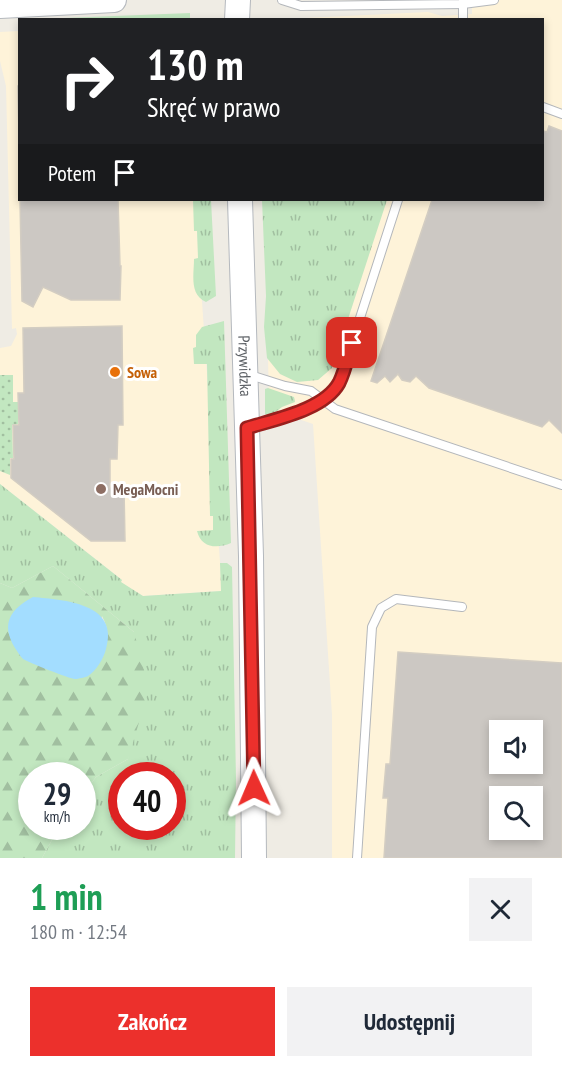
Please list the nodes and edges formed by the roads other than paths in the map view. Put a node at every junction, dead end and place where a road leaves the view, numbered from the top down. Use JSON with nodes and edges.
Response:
{"nodes":[{"id":1,"x":114,"y":0,"type":"edge"},
{"id":2,"x":238,"y":0,"type":"edge"},
{"id":3,"x":282,"y":0,"type":"edge"},
{"id":4,"x":494,"y":0,"type":"edge"},
{"id":5,"x":463,"y":2,"type":"edge"},
{"id":6,"x":396,"y":3,"type":"edge"},
{"id":7,"x":0,"y":6,"type":"edge"},
{"id":8,"x":237,"y":18,"type":"edge"},
{"id":9,"x":464,"y":18,"type":"edge"},
{"id":10,"x":544,"y":107,"type":"edge"},
{"id":11,"x":562,"y":114,"type":"edge"},
{"id":12,"x":240,"y":201,"type":"edge"},
{"id":13,"x":398,"y":201,"type":"edge"},
{"id":14,"x":246,"y":374,"type":"junction"},
{"id":15,"x":325,"y":400,"type":"junction"},
{"id":16,"x":247,"y":428,"type":"junction"},
{"id":17,"x":562,"y":485,"type":"edge"},
{"id":18,"x":462,"y":607,"type":"dead end"},
{"id":19,"x":254,"y":858,"type":"edge"},
{"id":20,"x":357,"y":858,"type":"edge"}],
"edges":[{"from":1,"to":7,"type":"street"},
{"from":2,"to":8,"type":"street"},
{"from":3,"to":6,"type":"lane"},
{"from":4,"to":5,"type":"lane"},
{"from":5,"to":6,"type":"lane"},
{"from":5,"to":9,"type":"lane"},
{"from":10,"to":11,"type":"lane"},
{"from":12,"to":14,"type":"street","name":"Przywidzka"},
{"from":13,"to":15,"type":"lane"},
{"from":14,"to":15,"type":"lane"},
{"from":14,"to":16,"type":"street","name":"Przywidzka"},
{"from":15,"to":16,"type":"lane"},
{"from":15,"to":17,"type":"lane"},
{"from":16,"to":19,"type":"street","name":"Przywidzka"},
{"from":18,"to":20,"type":"lane"}]}
